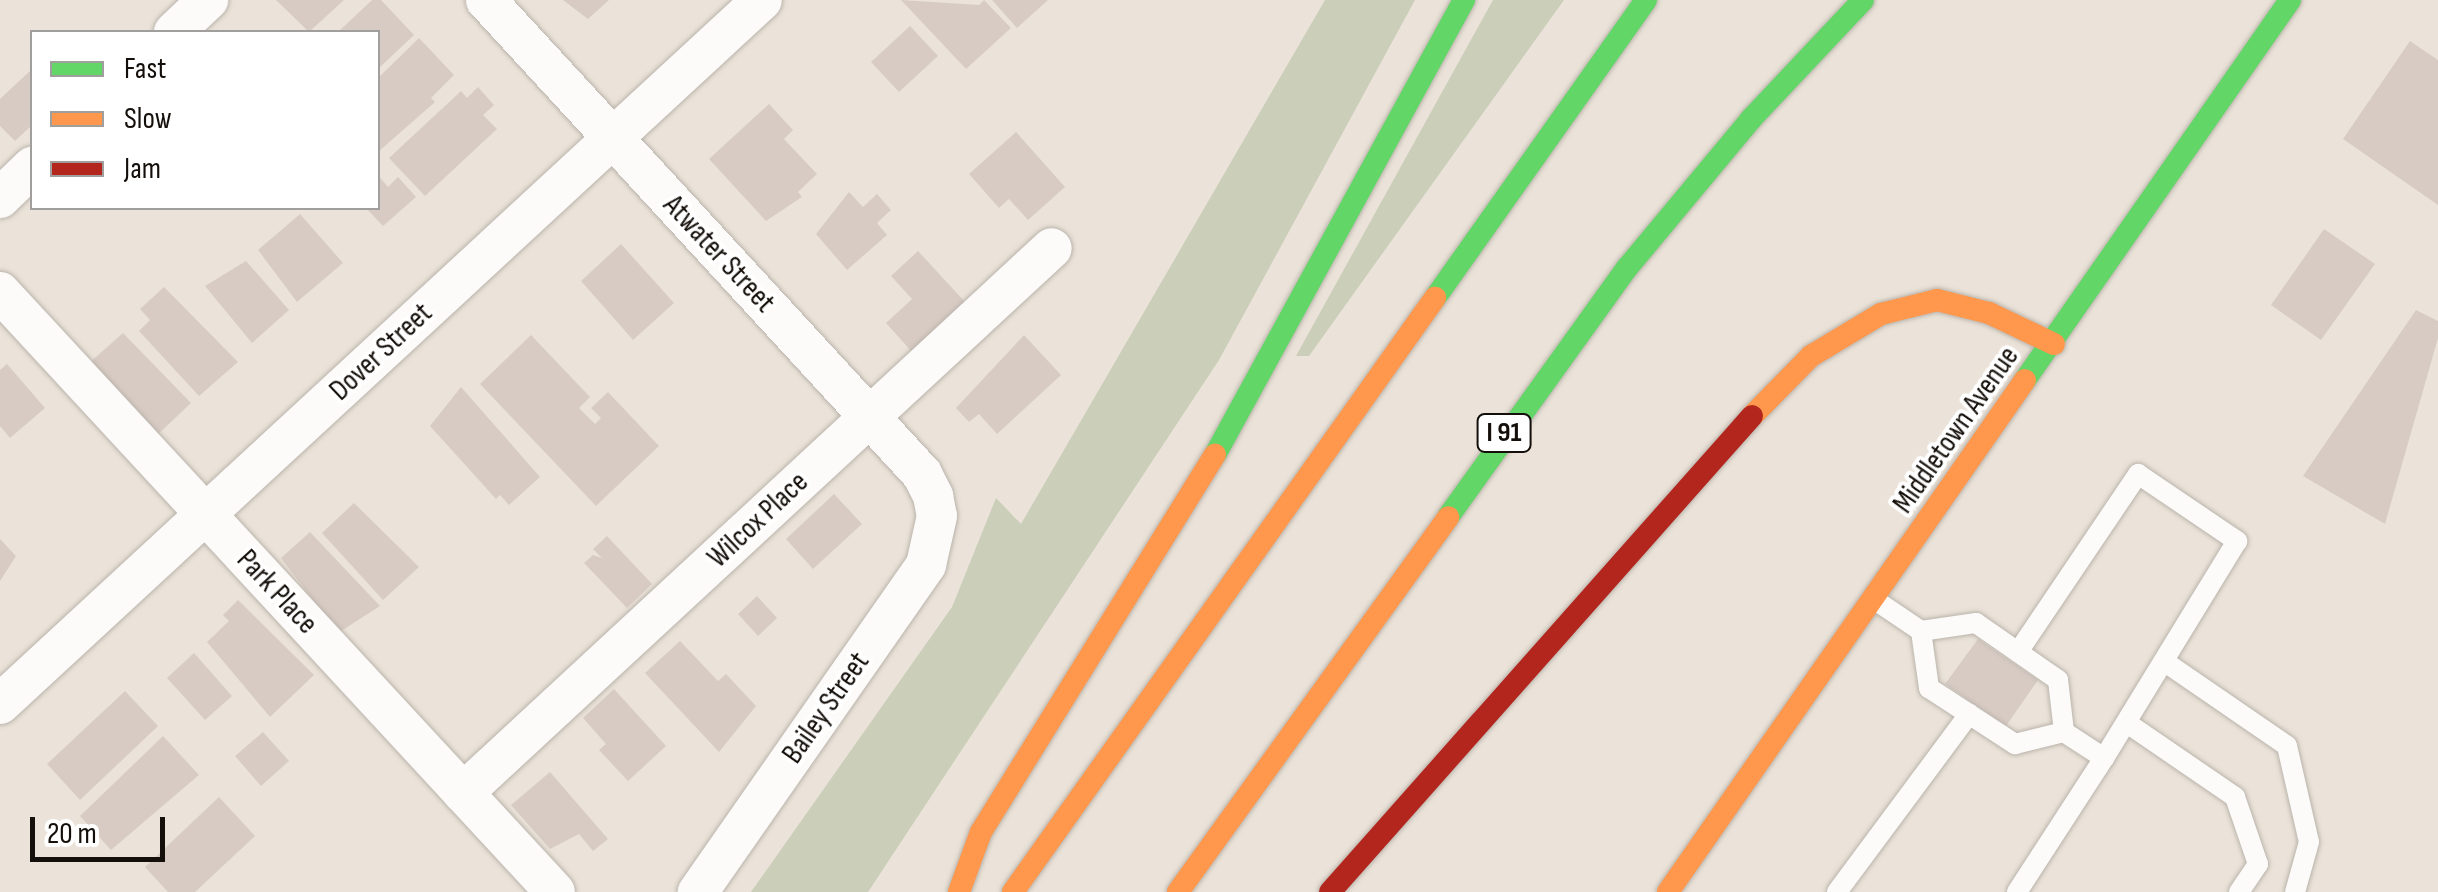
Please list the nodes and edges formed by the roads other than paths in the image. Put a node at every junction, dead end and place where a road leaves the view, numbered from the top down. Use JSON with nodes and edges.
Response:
{"nodes":[{"id":1,"x":208,"y":0,"type":"edge"},
{"id":2,"x":486,"y":0,"type":"edge"},
{"id":3,"x":762,"y":0,"type":"edge"},
{"id":4,"x":1464,"y":0,"type":"edge"},
{"id":5,"x":1646,"y":0,"type":"edge"},
{"id":6,"x":1863,"y":0,"type":"edge"},
{"id":7,"x":2290,"y":0,"type":"edge"},
{"id":8,"x":176,"y":30,"type":"edge"},
{"id":9,"x":612,"y":138,"type":"junction"},
{"id":10,"x":30,"y":169,"type":"edge"},
{"id":11,"x":0,"y":198,"type":"edge"},
{"id":12,"x":1052,"y":248,"type":"dead end"},
{"id":13,"x":0,"y":292,"type":"edge"},
{"id":14,"x":2054,"y":344,"type":"junction"},
{"id":15,"x":870,"y":417,"type":"junction"},
{"id":16,"x":205,"y":514,"type":"junction"},
{"id":17,"x":938,"y":516,"type":"joint"},
{"id":18,"x":1874,"y":598,"type":"junction"},
{"id":19,"x":1921,"y":631,"type":"junction"},
{"id":20,"x":2018,"y":652,"type":"junction"},
{"id":21,"x":2166,"y":662,"type":"junction"},
{"id":22,"x":0,"y":704,"type":"edge"},
{"id":23,"x":1969,"y":714,"type":"junction"},
{"id":24,"x":2126,"y":723,"type":"junction"},
{"id":25,"x":2064,"y":732,"type":"junction"},
{"id":26,"x":2104,"y":758,"type":"junction"},
{"id":27,"x":463,"y":793,"type":"junction"},
{"id":28,"x":555,"y":892,"type":"edge"},
{"id":29,"x":698,"y":892,"type":"edge"},
{"id":30,"x":960,"y":892,"type":"edge"},
{"id":31,"x":1013,"y":892,"type":"edge"},
{"id":32,"x":1178,"y":892,"type":"edge"},
{"id":33,"x":1330,"y":892,"type":"edge"},
{"id":34,"x":1668,"y":892,"type":"edge"},
{"id":35,"x":1836,"y":892,"type":"edge"},
{"id":36,"x":2018,"y":892,"type":"edge"},
{"id":37,"x":2239,"y":892,"type":"edge"},
{"id":38,"x":2296,"y":892,"type":"edge"}],
"edges":[{"from":1,"to":8,"type":"street"},
{"from":2,"to":9,"type":"street","name":"Atwater Street"},
{"from":3,"to":9,"type":"street","name":"Dover Street"},
{"from":4,"to":30,"type":"main road"},
{"from":5,"to":31,"type":"main road"},
{"from":6,"to":32,"type":"main road","number":"I 91"},
{"from":7,"to":14,"type":"main road","name":"Middletown Avenue"},
{"from":9,"to":15,"type":"street","name":"Atwater Street"},
{"from":9,"to":16,"type":"street","name":"Dover Street"},
{"from":10,"to":11,"type":"street"},
{"from":12,"to":15,"type":"street","name":"Wilcox Place"},
{"from":13,"to":16,"type":"street","name":"Park Place"},
{"from":14,"to":18,"type":"main road","name":"Middletown Avenue"},
{"from":14,"to":33,"type":"main road"},
{"from":15,"to":17,"type":"street","name":"Atwater Street"},
{"from":15,"to":27,"type":"street","name":"Wilcox Place"},
{"from":16,"to":22,"type":"street","name":"Dover Street"},
{"from":16,"to":27,"type":"street","name":"Park Place"},
{"from":17,"to":29,"type":"street","name":"Bailey Street"},
{"from":18,"to":19,"type":"lane"},
{"from":18,"to":34,"type":"main road","name":"Middletown Avenue"},
{"from":19,"to":20,"type":"lane"},
{"from":19,"to":23,"type":"lane"},
{"from":20,"to":21,"type":"lane"},
{"from":20,"to":25,"type":"lane"},
{"from":21,"to":24,"type":"lane"},
{"from":21,"to":38,"type":"lane"},
{"from":23,"to":25,"type":"lane"},
{"from":23,"to":35,"type":"lane"},
{"from":24,"to":26,"type":"lane"},
{"from":24,"to":37,"type":"lane"},
{"from":25,"to":26,"type":"lane"},
{"from":26,"to":36,"type":"lane"},
{"from":27,"to":28,"type":"street","name":"Park Place"}]}
